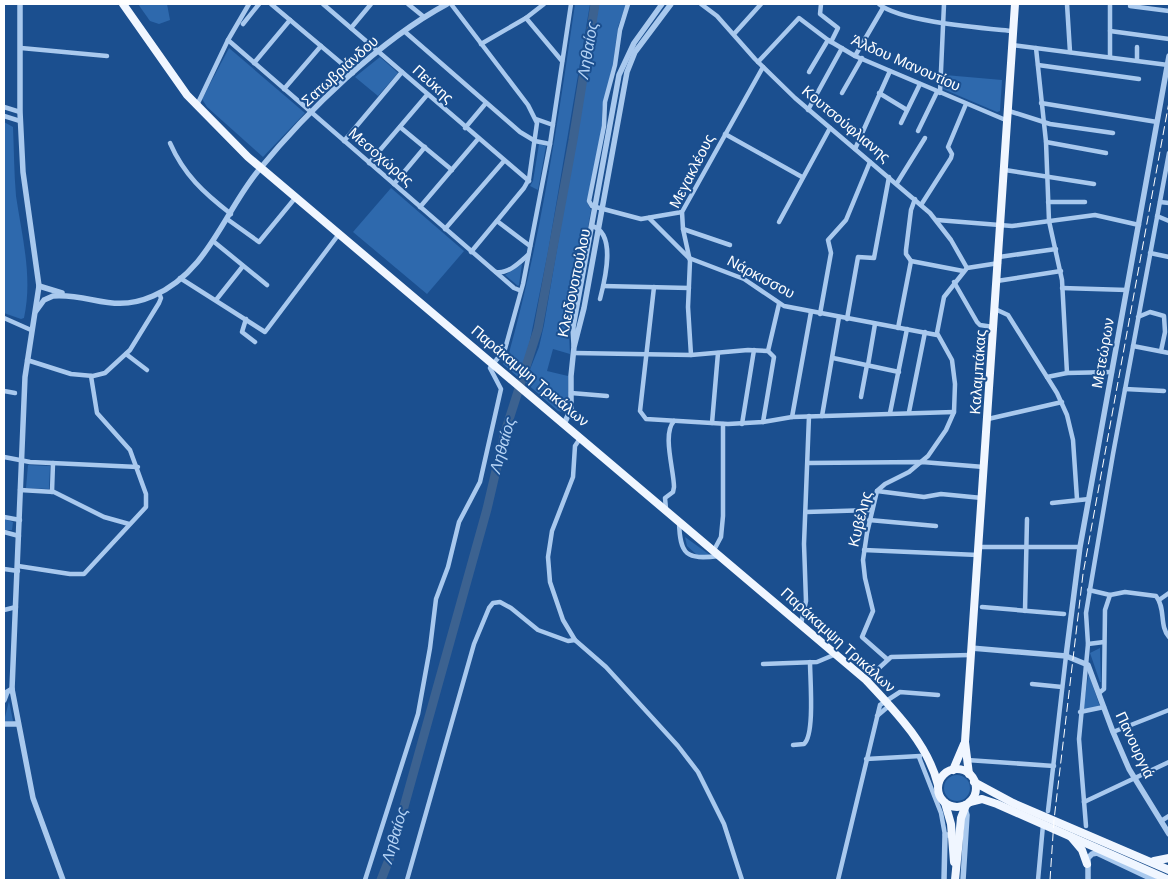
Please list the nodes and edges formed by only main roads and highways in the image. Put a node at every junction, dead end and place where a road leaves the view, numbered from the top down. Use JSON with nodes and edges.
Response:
{"nodes":[{"id":1,"x":122,"y":4,"type":"edge"},
{"id":2,"x":1015,"y":4,"type":"edge"},
{"id":3,"x":965,"y":742,"type":"junction"},
{"id":4,"x":930,"y":760,"type":"junction"},
{"id":5,"x":951,"y":770,"type":"junction"},
{"id":6,"x":969,"y":774,"type":"junction"},
{"id":7,"x":974,"y":782,"type":"junction"},
{"id":8,"x":938,"y":785,"type":"junction"},
{"id":9,"x":945,"y":803,"type":"junction"},
{"id":10,"x":967,"y":805,"type":"junction"},
{"id":11,"x":1066,"y":833,"type":"junction"},
{"id":12,"x":1169,"y":858,"type":"edge"},
{"id":13,"x":1152,"y":861,"type":"junction"},
{"id":14,"x":1087,"y":864,"type":"road end"},
{"id":15,"x":1169,"y":870,"type":"edge"},
{"id":16,"x":1168,"y":878,"type":"edge"},
{"id":17,"x":955,"y":879,"type":"edge"}],
"edges":[{"from":1,"to":4,"type":"main road","name":"Παράκαμψη Τρικάλων"},
{"from":2,"to":3,"type":"main road","name":"Καλαμπάκας"},
{"from":3,"to":5,"type":"main road","name":"Καλαμπάκας"},
{"from":3,"to":6,"type":"main road","name":"Καλαμπάκας"},
{"from":4,"to":5,"type":"main road","name":"Παράκαμψη Τρικάλων"},
{"from":4,"to":8,"type":"main road","name":"Παράκαμψη Τρικάλων"},
{"from":5,"to":6,"type":"main road"},
{"from":5,"to":8,"type":"main road"},
{"from":6,"to":7,"type":"main road"},
{"from":7,"to":10,"type":"main road"},
{"from":7,"to":13,"type":"main road"},
{"from":8,"to":9,"type":"main road"},
{"from":9,"to":10,"type":"main road"},
{"from":9,"to":17,"type":"main road"},
{"from":10,"to":11,"type":"main road"},
{"from":10,"to":17,"type":"main road"},
{"from":11,"to":14,"type":"main road"},
{"from":11,"to":16,"type":"main road"},
{"from":12,"to":13,"type":"main road"},
{"from":13,"to":15,"type":"main road"}]}
